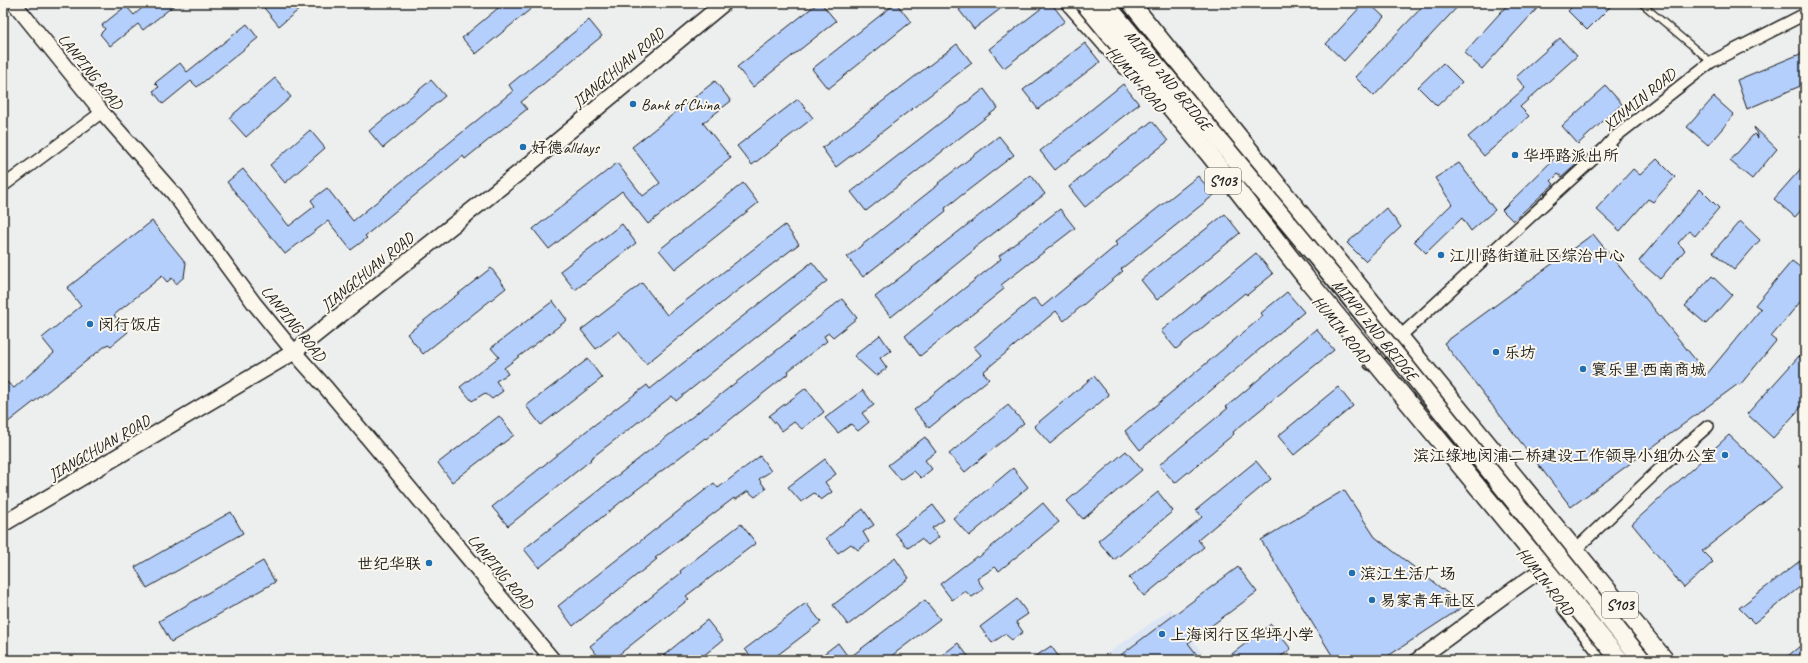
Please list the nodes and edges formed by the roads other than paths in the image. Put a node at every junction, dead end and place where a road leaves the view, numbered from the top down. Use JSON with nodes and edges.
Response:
{"nodes":[{"id":1,"x":14,"y":3,"type":"edge"},
{"id":2,"x":724,"y":3,"type":"edge"},
{"id":3,"x":1070,"y":3,"type":"edge"},
{"id":4,"x":1084,"y":3,"type":"edge"},
{"id":5,"x":1105,"y":3,"type":"edge"},
{"id":6,"x":1131,"y":3,"type":"edge"},
{"id":7,"x":1641,"y":3,"type":"edge"},
{"id":8,"x":1805,"y":14,"type":"edge"},
{"id":9,"x":1711,"y":62,"type":"junction"},
{"id":10,"x":102,"y":112,"type":"junction"},
{"id":11,"x":3,"y":186,"type":"edge"},
{"id":12,"x":1400,"y":337,"type":"junction"},
{"id":13,"x":294,"y":352,"type":"junction"},
{"id":14,"x":1370,"y":364,"type":"junction"},
{"id":15,"x":1708,"y":426,"type":"dead end"},
{"id":16,"x":3,"y":524,"type":"edge"},
{"id":17,"x":1575,"y":550,"type":"junction"},
{"id":18,"x":1538,"y":571,"type":"junction"},
{"id":19,"x":553,"y":660,"type":"edge"},
{"id":20,"x":1417,"y":660,"type":"edge"},
{"id":21,"x":1608,"y":660,"type":"edge"},
{"id":22,"x":1620,"y":660,"type":"edge"},
{"id":23,"x":1642,"y":660,"type":"edge"},
{"id":24,"x":1665,"y":660,"type":"edge"}],
"edges":[{"from":1,"to":10,"type":"street","name":"LANPING ROAD"},
{"from":2,"to":13,"type":"main road","name":"JIANGCHUAN ROAD"},
{"from":3,"to":14,"type":"main road","name":"HUMIN ROAD","number":"S103"},
{"from":4,"to":22,"type":"main road","name":"MINPU 2ND BRIDGE","bridge":true},
{"from":5,"to":23,"type":"main road","name":"MINPU 2ND BRIDGE","bridge":true},
{"from":6,"to":12,"type":"main road","number":"S103"},
{"from":7,"to":9,"type":"lane"},
{"from":8,"to":9,"type":"street","name":"XINMIN ROAD"},
{"from":9,"to":12,"type":"street","name":"XINMIN ROAD"},
{"from":10,"to":11,"type":"street"},
{"from":10,"to":13,"type":"street","name":"LANPING ROAD"},
{"from":12,"to":14,"type":"street","name":"XINMIN ROAD"},
{"from":12,"to":17,"type":"main road","number":"S103"},
{"from":13,"to":16,"type":"main road","name":"JIANGCHUAN ROAD"},
{"from":13,"to":19,"type":"street","name":"LANPING ROAD"},
{"from":14,"to":18,"type":"main road","name":"HUMIN ROAD","number":"S103"},
{"from":15,"to":17,"type":"street"},
{"from":17,"to":18,"type":"street"},
{"from":17,"to":24,"type":"main road","number":"S103"},
{"from":18,"to":20,"type":"street"},
{"from":18,"to":21,"type":"main road","name":"HUMIN ROAD","number":"S103"}]}
